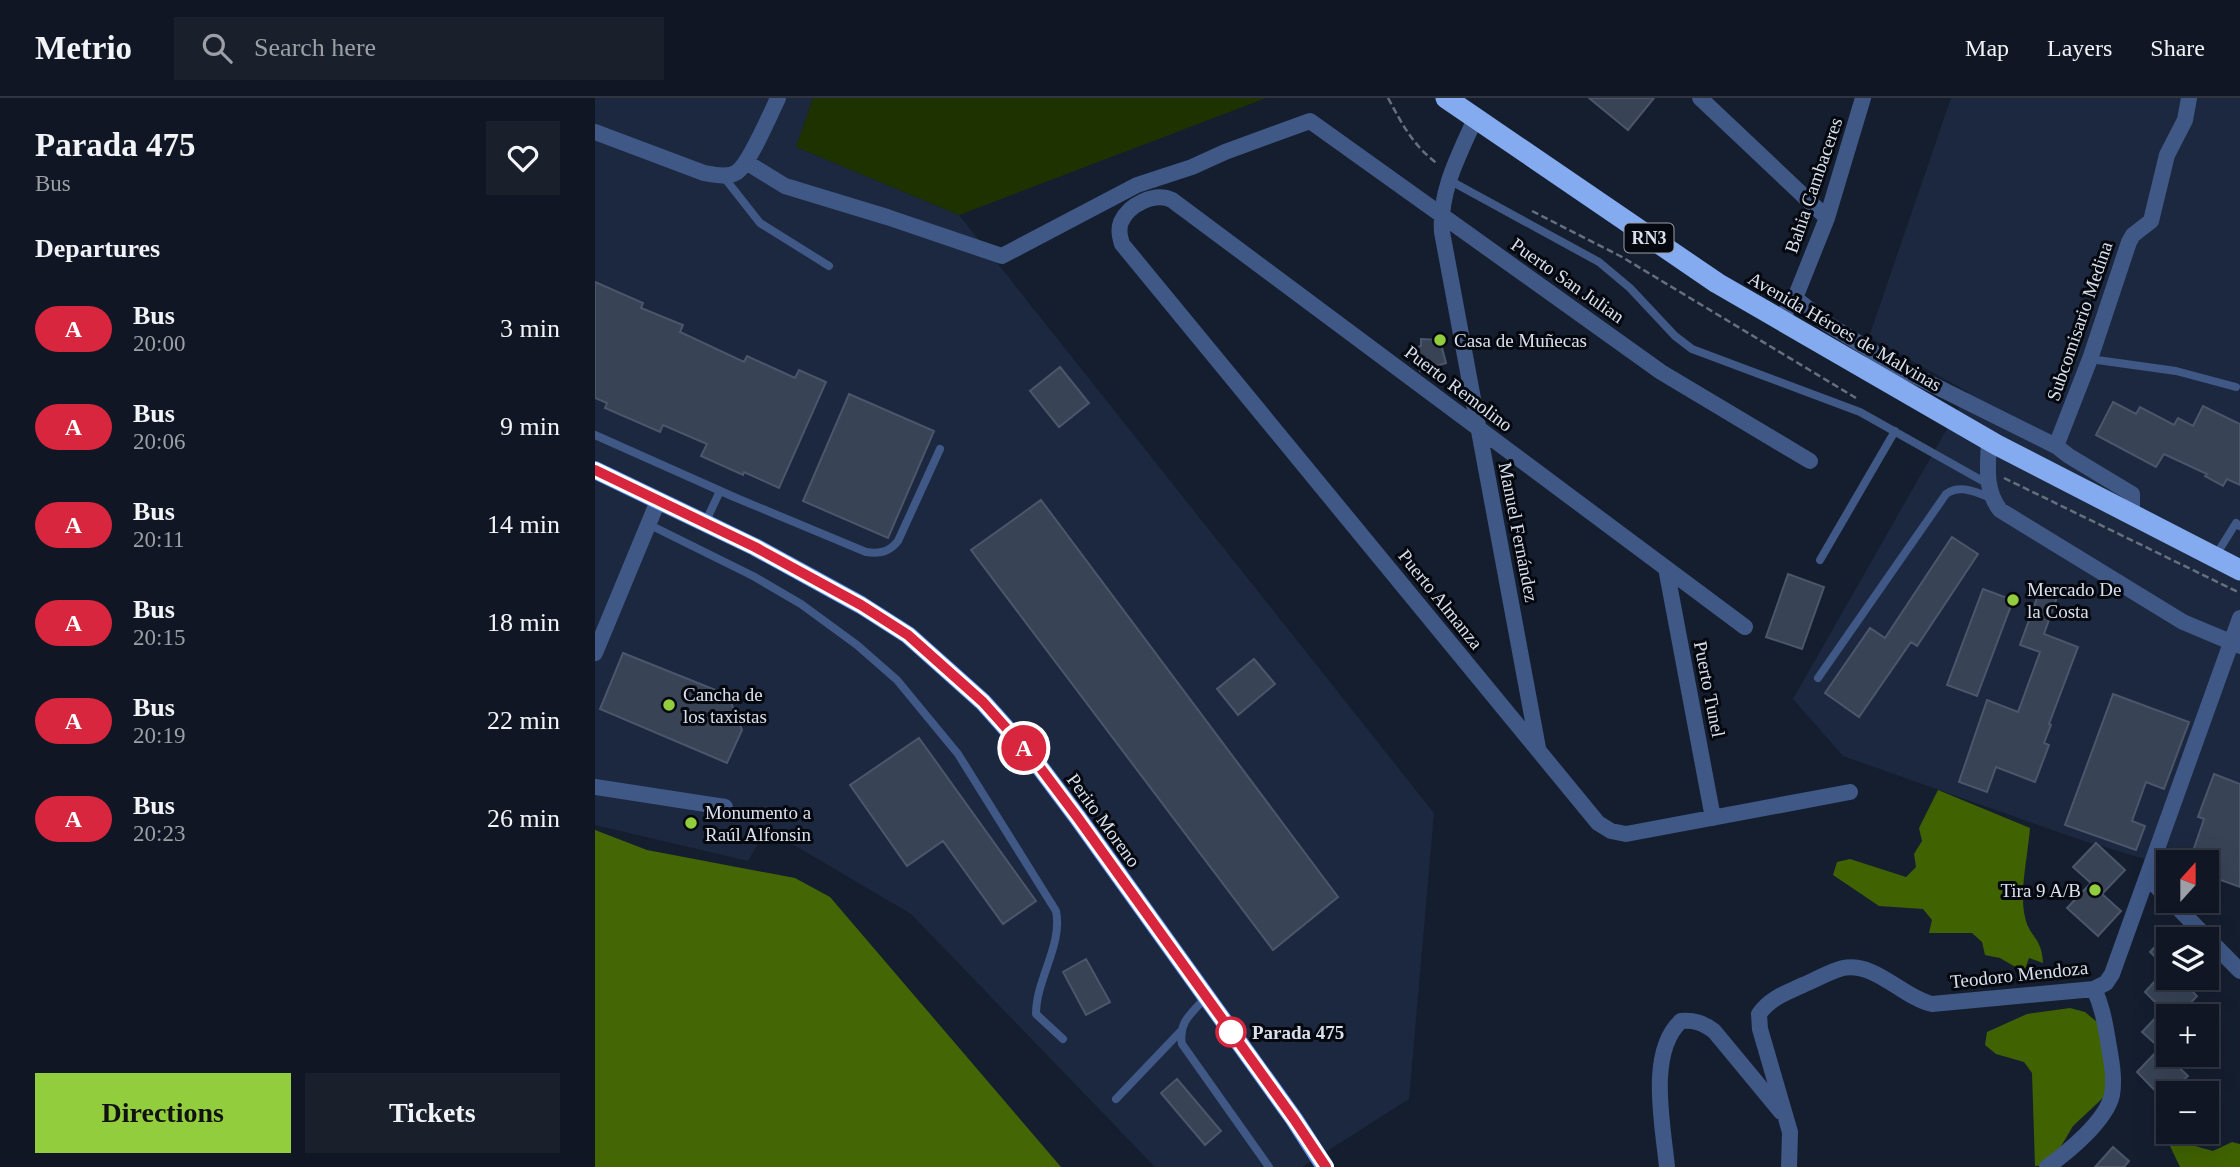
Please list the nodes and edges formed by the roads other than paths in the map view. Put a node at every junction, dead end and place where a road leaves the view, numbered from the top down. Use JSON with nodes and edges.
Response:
{"nodes":[{"id":1,"x":778,"y":98,"type":"edge"},
{"id":2,"x":1446,"y":98,"type":"edge"},
{"id":3,"x":1700,"y":98,"type":"edge"},
{"id":4,"x":1863,"y":98,"type":"edge"},
{"id":5,"x":2189,"y":98,"type":"edge"},
{"id":6,"x":1475,"y":118,"type":"junction"},
{"id":7,"x":595,"y":132,"type":"edge"},
{"id":8,"x":746,"y":162,"type":"junction"},
{"id":9,"x":1451,"y":175,"type":"junction"},
{"id":10,"x":723,"y":176,"type":"junction"},
{"id":11,"x":1137,"y":185,"type":"junction"},
{"id":12,"x":1144,"y":201,"type":"junction"},
{"id":13,"x":1441,"y":216,"type":"junction"},
{"id":14,"x":1827,"y":218,"type":"junction"},
{"id":15,"x":829,"y":266,"type":"dead end"},
{"id":16,"x":1795,"y":298,"type":"junction"},
{"id":17,"x":1780,"y":320,"type":"junction"},
{"id":18,"x":2090,"y":359,"type":"junction"},
{"id":19,"x":1859,"y":365,"type":"junction"},
{"id":20,"x":1899,"y":368,"type":"junction"},
{"id":21,"x":2236,"y":387,"type":"dead end"},
{"id":22,"x":1478,"y":428,"type":"junction"},
{"id":23,"x":1895,"y":431,"type":"junction"},
{"id":24,"x":595,"y":435,"type":"edge"},
{"id":25,"x":1989,"y":440,"type":"junction"},
{"id":26,"x":2056,"y":446,"type":"junction"},
{"id":27,"x":940,"y":449,"type":"dead end"},
{"id":28,"x":1810,"y":461,"type":"dead end"},
{"id":29,"x":595,"y":470,"type":"edge"},
{"id":30,"x":1989,"y":484,"type":"junction"},
{"id":31,"x":720,"y":491,"type":"junction"},
{"id":32,"x":658,"y":501,"type":"junction"},
{"id":33,"x":2132,"y":514,"type":"junction"},
{"id":34,"x":705,"y":523,"type":"junction"},
{"id":35,"x":648,"y":524,"type":"junction"},
{"id":36,"x":2240,"y":526,"type":"edge"},
{"id":37,"x":2215,"y":557,"type":"junction"},
{"id":38,"x":1820,"y":560,"type":"dead end"},
{"id":39,"x":1666,"y":568,"type":"junction"},
{"id":40,"x":2240,"y":570,"type":"edge"},
{"id":41,"x":2240,"y":618,"type":"edge"},
{"id":42,"x":1745,"y":627,"type":"dead end"},
{"id":43,"x":2236,"y":644,"type":"edge"},
{"id":44,"x":595,"y":653,"type":"edge"},
{"id":45,"x":1818,"y":678,"type":"dead end"},
{"id":46,"x":1538,"y":751,"type":"junction"},
{"id":47,"x":595,"y":786,"type":"edge"},
{"id":48,"x":1850,"y":792,"type":"dead end"},
{"id":49,"x":725,"y":807,"type":"dead end"},
{"id":50,"x":1713,"y":818,"type":"junction"},
{"id":51,"x":2148,"y":877,"type":"junction"},
{"id":52,"x":2156,"y":885,"type":"edge"},
{"id":53,"x":2184,"y":914,"type":"edge"},
{"id":54,"x":2240,"y":971,"type":"edge"},
{"id":55,"x":2094,"y":989,"type":"junction"},
{"id":56,"x":1205,"y":998,"type":"junction"},
{"id":57,"x":1180,"y":1032,"type":"junction"},
{"id":58,"x":1063,"y":1039,"type":"dead end"},
{"id":59,"x":1116,"y":1099,"type":"dead end"},
{"id":60,"x":1784,"y":1117,"type":"junction"},
{"id":61,"x":2060,"y":1161,"type":"edge"},
{"id":62,"x":1269,"y":1167,"type":"edge"},
{"id":63,"x":1325,"y":1167,"type":"edge"},
{"id":64,"x":1667,"y":1167,"type":"edge"},
{"id":65,"x":1789,"y":1167,"type":"edge"},
{"id":66,"x":2047,"y":1167,"type":"edge"}],
"edges":[{"from":1,"to":8,"type":"street"},
{"from":2,"to":6,"type":"highway","name":"Avenida Héroes de Malvinas","number":"RN3"},
{"from":3,"to":14,"type":"street"},
{"from":4,"to":14,"type":"street","name":"Bahia Cambaceres"},
{"from":5,"to":18,"type":"street","name":"Subcomisario Medina"},
{"from":6,"to":9,"type":"street","name":"Manuel Fernández"},
{"from":6,"to":17,"type":"highway","name":"Avenida Héroes de Malvinas","number":"RN3"},
{"from":7,"to":10,"type":"street"},
{"from":8,"to":10,"type":"street"},
{"from":8,"to":11,"type":"street"},
{"from":9,"to":13,"type":"street","name":"Manuel Fernández"},
{"from":9,"to":23,"type":"lane"},
{"from":10,"to":15,"type":"lane"},
{"from":11,"to":12,"type":"lane"},
{"from":11,"to":13,"type":"street","name":"Puerto San Julian"},
{"from":12,"to":22,"type":"street","name":"Puerto Remolino"},
{"from":12,"to":46,"type":"street","name":"Puerto Almanza"},
{"from":13,"to":22,"type":"street","name":"Manuel Fernández"},
{"from":13,"to":28,"type":"street","name":"Puerto San Julian"},
{"from":14,"to":16,"type":"street","name":"Bahia Cambaceres"},
{"from":16,"to":17,"type":"street","name":"Bahia Cambaceres"},
{"from":16,"to":20,"type":"street"},
{"from":17,"to":19,"type":"highway","name":"Avenida Héroes de Malvinas","number":"RN3"},
{"from":18,"to":21,"type":"lane"},
{"from":18,"to":26,"type":"street","name":"Subcomisario Medina"},
{"from":19,"to":20,"type":"street"},
{"from":19,"to":25,"type":"highway","name":"Avenida Héroes de Malvinas","number":"RN3"},
{"from":20,"to":26,"type":"street"},
{"from":22,"to":39,"type":"street","name":"Puerto Remolino"},
{"from":22,"to":46,"type":"street","name":"Manuel Fernández"},
{"from":23,"to":30,"type":"lane"},
{"from":23,"to":38,"type":"lane"},
{"from":24,"to":31,"type":"lane"},
{"from":25,"to":30,"type":"street"},
{"from":25,"to":33,"type":"highway","name":"Avenida Héroes de Malvinas","number":"RN3"},
{"from":26,"to":33,"type":"street"},
{"from":27,"to":31,"type":"lane"},
{"from":29,"to":32,"type":"main road","name":"Perito Moreno"},
{"from":30,"to":43,"type":"street"},
{"from":30,"to":45,"type":"lane"},
{"from":31,"to":34,"type":"lane"},
{"from":32,"to":34,"type":"main road","name":"Perito Moreno"},
{"from":32,"to":35,"type":"street"},
{"from":33,"to":37,"type":"highway","name":"Avenida Héroes de Malvinas","number":"RN3"},
{"from":34,"to":56,"type":"main road","name":"Perito Moreno"},
{"from":35,"to":44,"type":"street"},
{"from":35,"to":58,"type":"lane"},
{"from":36,"to":37,"type":"lane"},
{"from":37,"to":40,"type":"highway","name":"Avenida Héroes de Malvinas","number":"RN3"},
{"from":39,"to":42,"type":"street","name":"Puerto Remolino"},
{"from":39,"to":50,"type":"street","name":"Puerto Tunel"},
{"from":41,"to":43,"type":"street","name":"Teodoro Mendoza"},
{"from":43,"to":51,"type":"street","name":"Teodoro Mendoza"},
{"from":46,"to":50,"type":"street","name":"Puerto Almanza"},
{"from":47,"to":49,"type":"street"},
{"from":48,"to":50,"type":"street","name":"Puerto Almanza"},
{"from":51,"to":52,"type":"street"},
{"from":51,"to":55,"type":"street","name":"Teodoro Mendoza"},
{"from":53,"to":54,"type":"street"},
{"from":55,"to":60,"type":"street","name":"Teodoro Mendoza"},
{"from":55,"to":61,"type":"street"},
{"from":56,"to":57,"type":"lane"},
{"from":56,"to":63,"type":"main road","name":"Perito Moreno"},
{"from":57,"to":59,"type":"lane"},
{"from":57,"to":62,"type":"lane"},
{"from":60,"to":64,"type":"street"},
{"from":60,"to":65,"type":"street"},
{"from":61,"to":66,"type":"street"}]}
